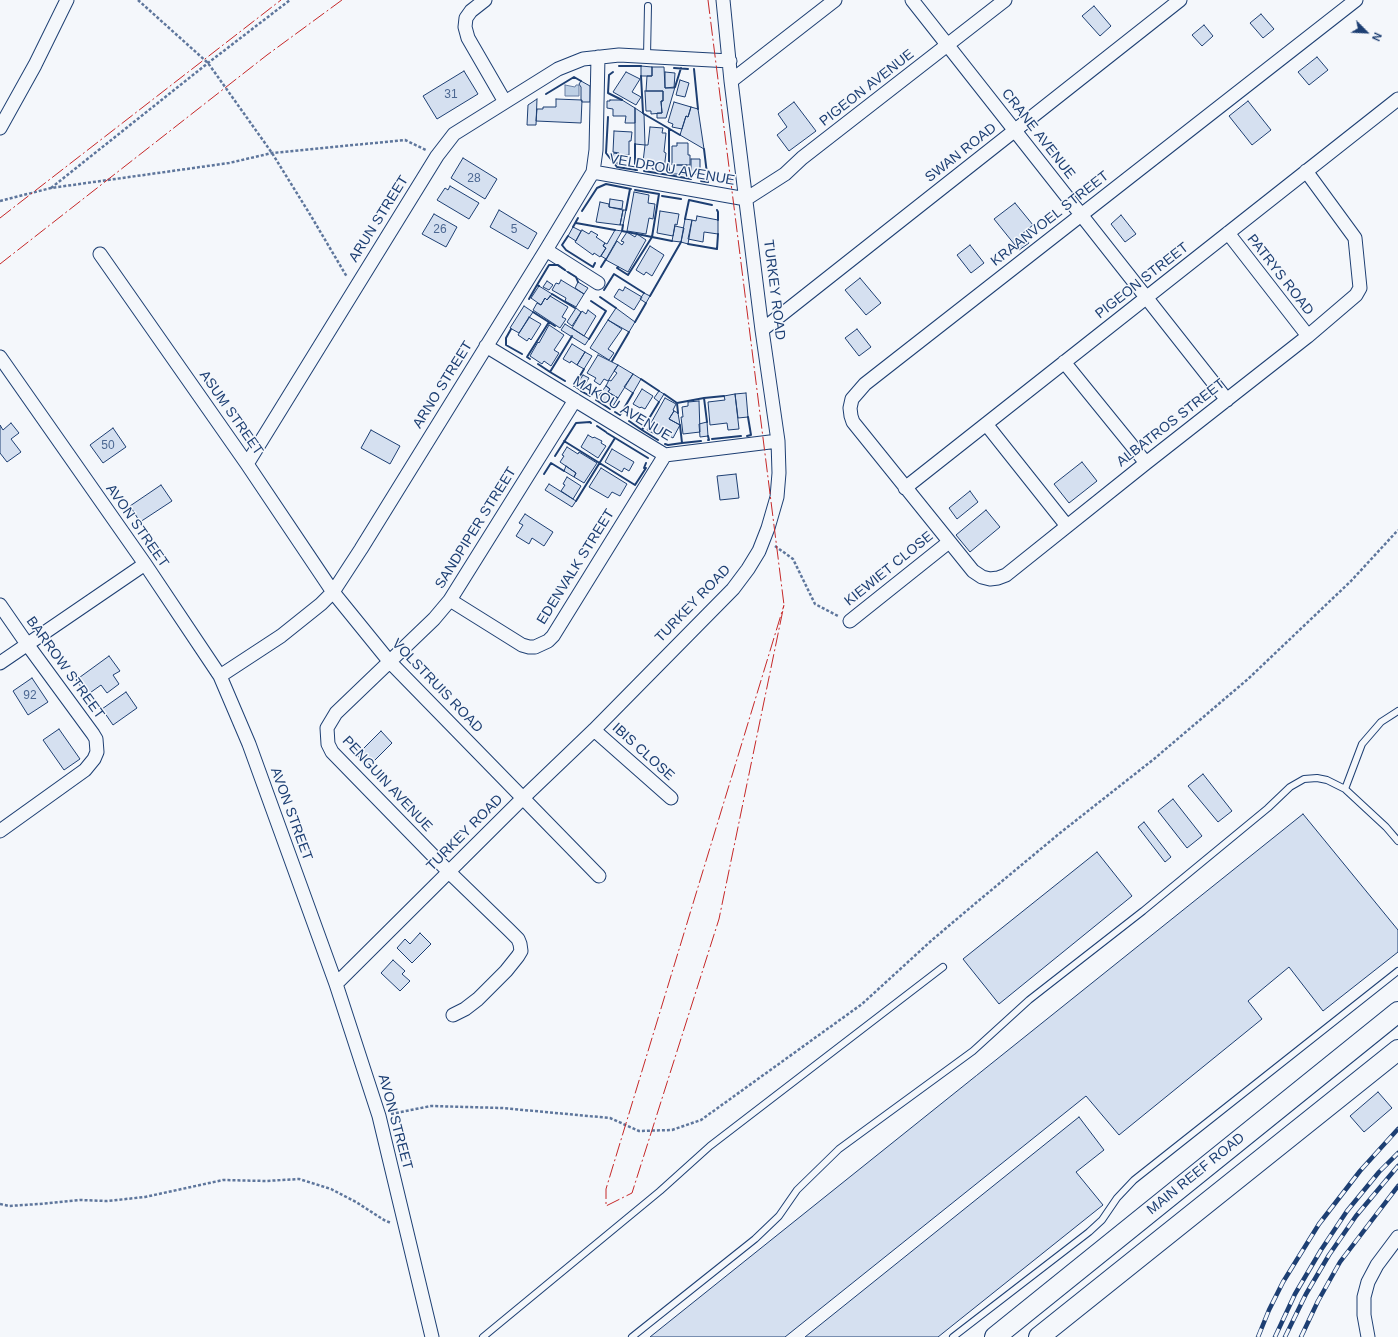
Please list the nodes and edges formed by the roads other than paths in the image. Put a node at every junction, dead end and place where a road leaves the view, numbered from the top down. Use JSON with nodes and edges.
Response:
{"nodes":[{"id":1,"x":67,"y":0,"type":"edge"},
{"id":2,"x":485,"y":0,"type":"edge"},
{"id":3,"x":723,"y":0,"type":"edge"},
{"id":4,"x":835,"y":0,"type":"edge"},
{"id":5,"x":912,"y":0,"type":"edge"},
{"id":6,"x":1005,"y":0,"type":"edge"},
{"id":7,"x":1180,"y":0,"type":"edge"},
{"id":8,"x":1356,"y":0,"type":"edge"},
{"id":9,"x":648,"y":6,"type":"dead end"},
{"id":10,"x":947,"y":45,"type":"junction"},
{"id":11,"x":598,"y":56,"type":"junction"},
{"id":12,"x":647,"y":56,"type":"junction"},
{"id":13,"x":730,"y":61,"type":"junction"},
{"id":14,"x":731,"y":81,"type":"junction"},
{"id":15,"x":1398,"y":98,"type":"edge"},
{"id":16,"x":505,"y":102,"type":"junction"},
{"id":17,"x":0,"y":128,"type":"edge"},
{"id":18,"x":1015,"y":131,"type":"junction"},
{"id":19,"x":1306,"y":171,"type":"junction"},
{"id":20,"x":593,"y":172,"type":"junction"},
{"id":21,"x":746,"y":199,"type":"junction"},
{"id":22,"x":1081,"y":215,"type":"junction"},
{"id":23,"x":1228,"y":233,"type":"junction"},
{"id":24,"x":546,"y":250,"type":"junction"},
{"id":25,"x":100,"y":254,"type":"dead end"},
{"id":26,"x":598,"y":283,"type":"dead end"},
{"id":27,"x":1146,"y":297,"type":"junction"},
{"id":28,"x":762,"y":330,"type":"junction"},
{"id":29,"x":1308,"y":336,"type":"junction"},
{"id":30,"x":486,"y":346,"type":"junction"},
{"id":31,"x":0,"y":357,"type":"edge"},
{"id":32,"x":1064,"y":362,"type":"junction"},
{"id":33,"x":575,"y":400,"type":"junction"},
{"id":34,"x":1227,"y":400,"type":"junction"},
{"id":35,"x":986,"y":424,"type":"junction"},
{"id":36,"x":778,"y":441,"type":"junction"},
{"id":37,"x":665,"y":456,"type":"junction"},
{"id":38,"x":1146,"y":462,"type":"junction"},
{"id":39,"x":247,"y":464,"type":"junction"},
{"id":40,"x":906,"y":488,"type":"junction"},
{"id":41,"x":1067,"y":526,"type":"junction"},
{"id":42,"x":949,"y":542,"type":"junction"},
{"id":43,"x":145,"y":564,"type":"junction"},
{"id":44,"x":333,"y":592,"type":"junction"},
{"id":45,"x":450,"y":600,"type":"junction"},
{"id":46,"x":0,"y":605,"type":"edge"},
{"id":47,"x":850,"y":621,"type":"road end"},
{"id":48,"x":27,"y":644,"type":"junction"},
{"id":49,"x":389,"y":661,"type":"junction"},
{"id":50,"x":0,"y":664,"type":"edge"},
{"id":51,"x":220,"y":676,"type":"junction"},
{"id":52,"x":1398,"y":711,"type":"edge"},
{"id":53,"x":594,"y":730,"type":"junction"},
{"id":54,"x":1345,"y":789,"type":"junction"},
{"id":55,"x":523,"y":798,"type":"junction"},
{"id":56,"x":671,"y":798,"type":"dead end"},
{"id":57,"x":0,"y":830,"type":"edge"},
{"id":58,"x":1398,"y":841,"type":"edge"},
{"id":59,"x":448,"y":872,"type":"junction"},
{"id":60,"x":599,"y":876,"type":"dead end"},
{"id":61,"x":943,"y":967,"type":"dead end"},
{"id":62,"x":1398,"y":971,"type":"edge"},
{"id":63,"x":336,"y":984,"type":"junction"},
{"id":64,"x":1398,"y":1012,"type":"edge"},
{"id":65,"x":453,"y":1015,"type":"dead end"},
{"id":66,"x":1398,"y":1050,"type":"edge"},
{"id":67,"x":1398,"y":1237,"type":"edge"},
{"id":68,"x":1002,"y":1335,"type":"edge"},
{"id":69,"x":432,"y":1337,"type":"edge"},
{"id":70,"x":483,"y":1337,"type":"edge"},
{"id":71,"x":632,"y":1337,"type":"edge"},
{"id":72,"x":953,"y":1337,"type":"edge"},
{"id":73,"x":1039,"y":1337,"type":"edge"},
{"id":74,"x":1368,"y":1337,"type":"edge"}],
"edges":[{"from":1,"to":17,"type":"street"},
{"from":2,"to":16,"type":"street"},
{"from":3,"to":13,"type":"street","name":"TURKEY ROAD"},
{"from":4,"to":14,"type":"street"},
{"from":5,"to":10,"type":"street","name":"CRANE AVENUE"},
{"from":6,"to":10,"type":"street","name":"PIGEON AVENUE"},
{"from":7,"to":18,"type":"street","name":"SWAN ROAD"},
{"from":8,"to":22,"type":"street","name":"KRAANVOEL STREET"},
{"from":9,"to":12,"type":"lane"},
{"from":10,"to":18,"type":"street","name":"CRANE AVENUE"},
{"from":10,"to":21,"type":"street","name":"PIGEON AVENUE"},
{"from":11,"to":12,"type":"street","name":"ARUN STREET"},
{"from":11,"to":16,"type":"street","name":"ARUN STREET"},
{"from":11,"to":20,"type":"street","name":"ARNO STREET"},
{"from":12,"to":13,"type":"street","name":"ARUN STREET"},
{"from":13,"to":14,"type":"street","name":"TURKEY ROAD"},
{"from":14,"to":21,"type":"street","name":"TURKEY ROAD"},
{"from":15,"to":19,"type":"street","name":"PIGEON STREET"},
{"from":16,"to":39,"type":"street","name":"ARUN STREET"},
{"from":18,"to":22,"type":"street","name":"CRANE AVENUE"},
{"from":18,"to":28,"type":"street","name":"SWAN ROAD"},
{"from":19,"to":23,"type":"street","name":"PIGEON STREET"},
{"from":19,"to":29,"type":"street","name":"ALBATROS STREET"},
{"from":20,"to":21,"type":"street","name":"VELDPOU AVENUE"},
{"from":20,"to":24,"type":"street","name":"ARNO STREET"},
{"from":21,"to":28,"type":"street","name":"TURKEY ROAD"},
{"from":22,"to":27,"type":"street","name":"CRANE AVENUE"},
{"from":22,"to":40,"type":"street","name":"KRAANVOEL STREET"},
{"from":23,"to":27,"type":"street","name":"PIGEON STREET"},
{"from":23,"to":29,"type":"street","name":"PATRYS ROAD"},
{"from":24,"to":26,"type":"street"},
{"from":24,"to":30,"type":"street","name":"ARNO STREET"},
{"from":25,"to":39,"type":"street","name":"ASUM STREET"},
{"from":27,"to":32,"type":"street","name":"PIGEON STREET"},
{"from":27,"to":34,"type":"street","name":"CRANE AVENUE"},
{"from":28,"to":36,"type":"street","name":"TURKEY ROAD"},
{"from":29,"to":34,"type":"street","name":"ALBATROS STREET"},
{"from":30,"to":33,"type":"street","name":"MAKOU AVENUE"},
{"from":30,"to":44,"type":"street","name":"ARNO STREET"},
{"from":31,"to":43,"type":"street","name":"AVON STREET"},
{"from":32,"to":35,"type":"street","name":"PIGEON STREET"},
{"from":32,"to":38,"type":"street"},
{"from":33,"to":37,"type":"street","name":"MAKOU AVENUE"},
{"from":33,"to":45,"type":"street","name":"SANDPIPER STREET"},
{"from":34,"to":38,"type":"street","name":"ALBATROS STREET"},
{"from":35,"to":40,"type":"street","name":"PIGEON STREET"},
{"from":35,"to":41,"type":"street"},
{"from":36,"to":37,"type":"street","name":"MAKOU AVENUE"},
{"from":36,"to":53,"type":"street","name":"TURKEY ROAD"},
{"from":37,"to":45,"type":"street","name":"EDENVALK STREET"},
{"from":38,"to":41,"type":"street","name":"ALBATROS STREET"},
{"from":39,"to":44,"type":"street","name":"ASUM STREET"},
{"from":40,"to":42,"type":"street","name":"ALBATROS STREET"},
{"from":41,"to":42,"type":"street","name":"ALBATROS STREET"},
{"from":42,"to":47,"type":"street","name":"KIEWIET CLOSE"},
{"from":43,"to":48,"type":"street"},
{"from":43,"to":51,"type":"street","name":"AVON STREET"},
{"from":44,"to":49,"type":"street","name":"VOLSTRUIS ROAD"},
{"from":44,"to":51,"type":"street","name":"ARNO STREET"},
{"from":45,"to":49,"type":"street","name":"SANDPIPER STREET"},
{"from":46,"to":48,"type":"street","name":"BARROW STREET"},
{"from":48,"to":50,"type":"street"},
{"from":48,"to":57,"type":"street","name":"BARROW STREET"},
{"from":49,"to":55,"type":"street","name":"VOLSTRUIS ROAD"},
{"from":49,"to":59,"type":"street","name":"PENGUIN AVENUE"},
{"from":51,"to":63,"type":"street","name":"AVON STREET"},
{"from":52,"to":54,"type":"lane"},
{"from":53,"to":55,"type":"street","name":"TURKEY ROAD"},
{"from":53,"to":56,"type":"street","name":"IBIS CLOSE"},
{"from":54,"to":58,"type":"lane"},
{"from":54,"to":71,"type":"lane"},
{"from":55,"to":59,"type":"street","name":"TURKEY ROAD"},
{"from":55,"to":60,"type":"street","name":"VOLSTRUIS ROAD"},
{"from":59,"to":63,"type":"street","name":"TURKEY ROAD"},
{"from":59,"to":65,"type":"street","name":"PENGUIN AVENUE"},
{"from":61,"to":70,"type":"lane"},
{"from":62,"to":72,"type":"lane"},
{"from":63,"to":69,"type":"street","name":"AVON STREET"},
{"from":64,"to":68,"type":"main road","name":"MAIN REEF ROAD"},
{"from":66,"to":73,"type":"main road","name":"MAIN REEF ROAD"},
{"from":67,"to":74,"type":"street"}]}
